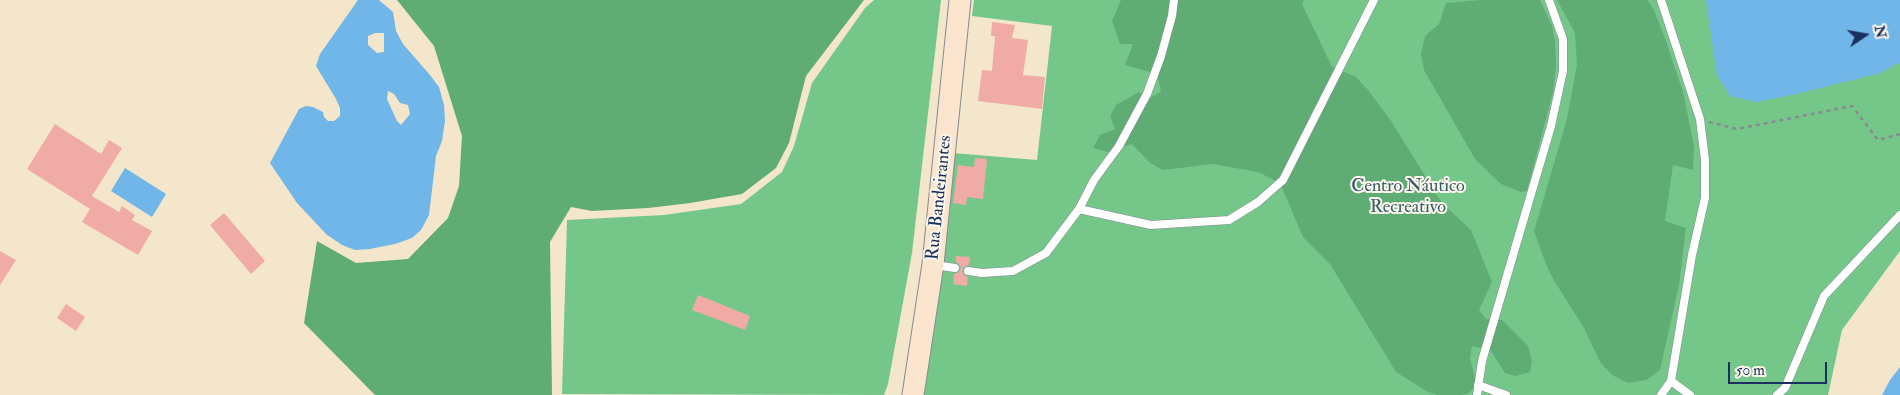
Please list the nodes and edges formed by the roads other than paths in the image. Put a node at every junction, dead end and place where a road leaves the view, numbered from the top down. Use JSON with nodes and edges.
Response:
{"nodes":[{"id":1,"x":960,"y":0,"type":"edge"},
{"id":2,"x":1174,"y":0,"type":"edge"},
{"id":3,"x":1374,"y":0,"type":"edge"},
{"id":4,"x":1549,"y":0,"type":"edge"},
{"id":5,"x":1661,"y":0,"type":"edge"},
{"id":6,"x":1079,"y":210,"type":"junction"},
{"id":7,"x":1900,"y":215,"type":"edge"},
{"id":8,"x":933,"y":264,"type":"junction"},
{"id":9,"x":955,"y":268,"type":"dead end"},
{"id":10,"x":968,"y":271,"type":"dead end"},
{"id":11,"x":1671,"y":381,"type":"junction"},
{"id":12,"x":1478,"y":385,"type":"junction"},
{"id":13,"x":913,"y":395,"type":"edge"},
{"id":14,"x":1477,"y":395,"type":"edge"},
{"id":15,"x":1506,"y":395,"type":"edge"},
{"id":16,"x":1661,"y":395,"type":"edge"},
{"id":17,"x":1690,"y":395,"type":"edge"},
{"id":18,"x":1777,"y":395,"type":"edge"}],
"edges":[{"from":1,"to":8,"type":"street","name":"Rua Bandeirantes"},
{"from":2,"to":6,"type":"lane"},
{"from":3,"to":6,"type":"lane"},
{"from":4,"to":12,"type":"lane"},
{"from":5,"to":11,"type":"lane"},
{"from":6,"to":10,"type":"lane"},
{"from":7,"to":18,"type":"lane"},
{"from":8,"to":9,"type":"lane"},
{"from":8,"to":13,"type":"street","name":"Rua Bandeirantes"},
{"from":11,"to":16,"type":"lane"},
{"from":11,"to":17,"type":"lane"},
{"from":12,"to":14,"type":"lane"},
{"from":12,"to":15,"type":"lane"}]}
